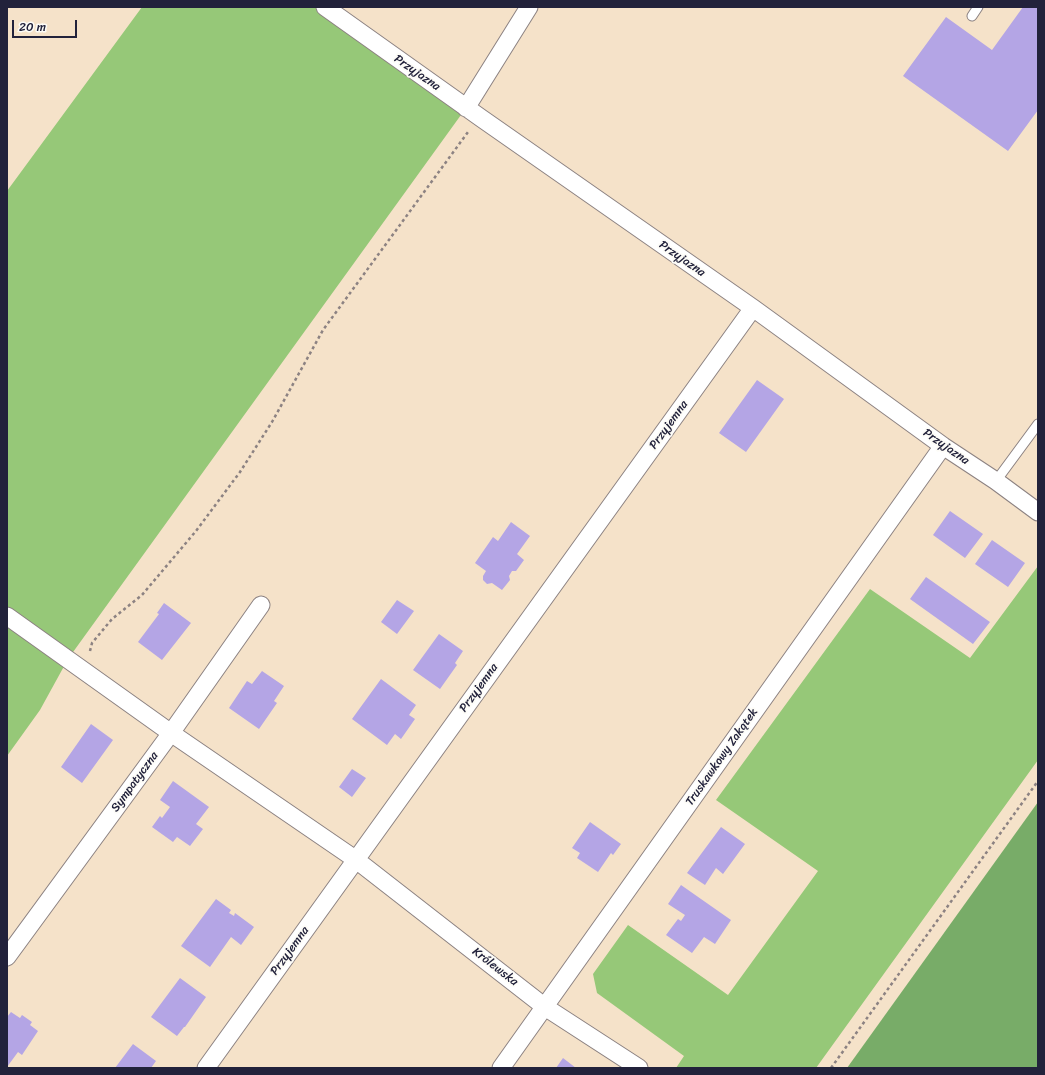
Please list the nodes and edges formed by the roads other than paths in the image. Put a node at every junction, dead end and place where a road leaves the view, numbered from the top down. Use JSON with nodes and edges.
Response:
{"nodes":[{"id":1,"x":325,"y":7,"type":"edge"},
{"id":2,"x":529,"y":7,"type":"edge"},
{"id":3,"x":978,"y":7,"type":"edge"},
{"id":4,"x":972,"y":16,"type":"dead end"},
{"id":5,"x":466,"y":108,"type":"junction"},
{"id":6,"x":753,"y":308,"type":"junction"},
{"id":7,"x":1038,"y":424,"type":"edge"},
{"id":8,"x":943,"y":446,"type":"junction"},
{"id":9,"x":996,"y":481,"type":"junction"},
{"id":10,"x":1038,"y":512,"type":"edge"},
{"id":11,"x":261,"y":605,"type":"dead end"},
{"id":12,"x":7,"y":616,"type":"edge"},
{"id":13,"x":171,"y":733,"type":"junction"},
{"id":14,"x":355,"y":859,"type":"junction"},
{"id":15,"x":7,"y":957,"type":"edge"},
{"id":16,"x":545,"y":1007,"type":"junction"},
{"id":17,"x":206,"y":1068,"type":"edge"},
{"id":18,"x":501,"y":1068,"type":"edge"},
{"id":19,"x":639,"y":1068,"type":"edge"}],
"edges":[{"from":1,"to":5,"type":"street","name":"Przyjazna"},
{"from":2,"to":5,"type":"street"},
{"from":3,"to":4,"type":"lane"},
{"from":5,"to":6,"type":"street","name":"Przyjazna"},
{"from":6,"to":8,"type":"street","name":"Przyjazna"},
{"from":6,"to":14,"type":"street","name":"Przyjemna"},
{"from":7,"to":9,"type":"lane"},
{"from":8,"to":9,"type":"street","name":"Przyjazna"},
{"from":8,"to":16,"type":"street","name":"Truskawkowy Zakątek"},
{"from":9,"to":10,"type":"street","name":"Przyjazna"},
{"from":11,"to":13,"type":"street","name":"Sympatyczna"},
{"from":12,"to":13,"type":"street","name":"Królewska"},
{"from":13,"to":14,"type":"street","name":"Królewska"},
{"from":13,"to":15,"type":"street","name":"Sympatyczna"},
{"from":14,"to":16,"type":"street","name":"Królewska"},
{"from":14,"to":17,"type":"street","name":"Przyjemna"},
{"from":16,"to":18,"type":"street","name":"Truskawkowy Zakątek"},
{"from":16,"to":19,"type":"street","name":"Królewska"}]}
